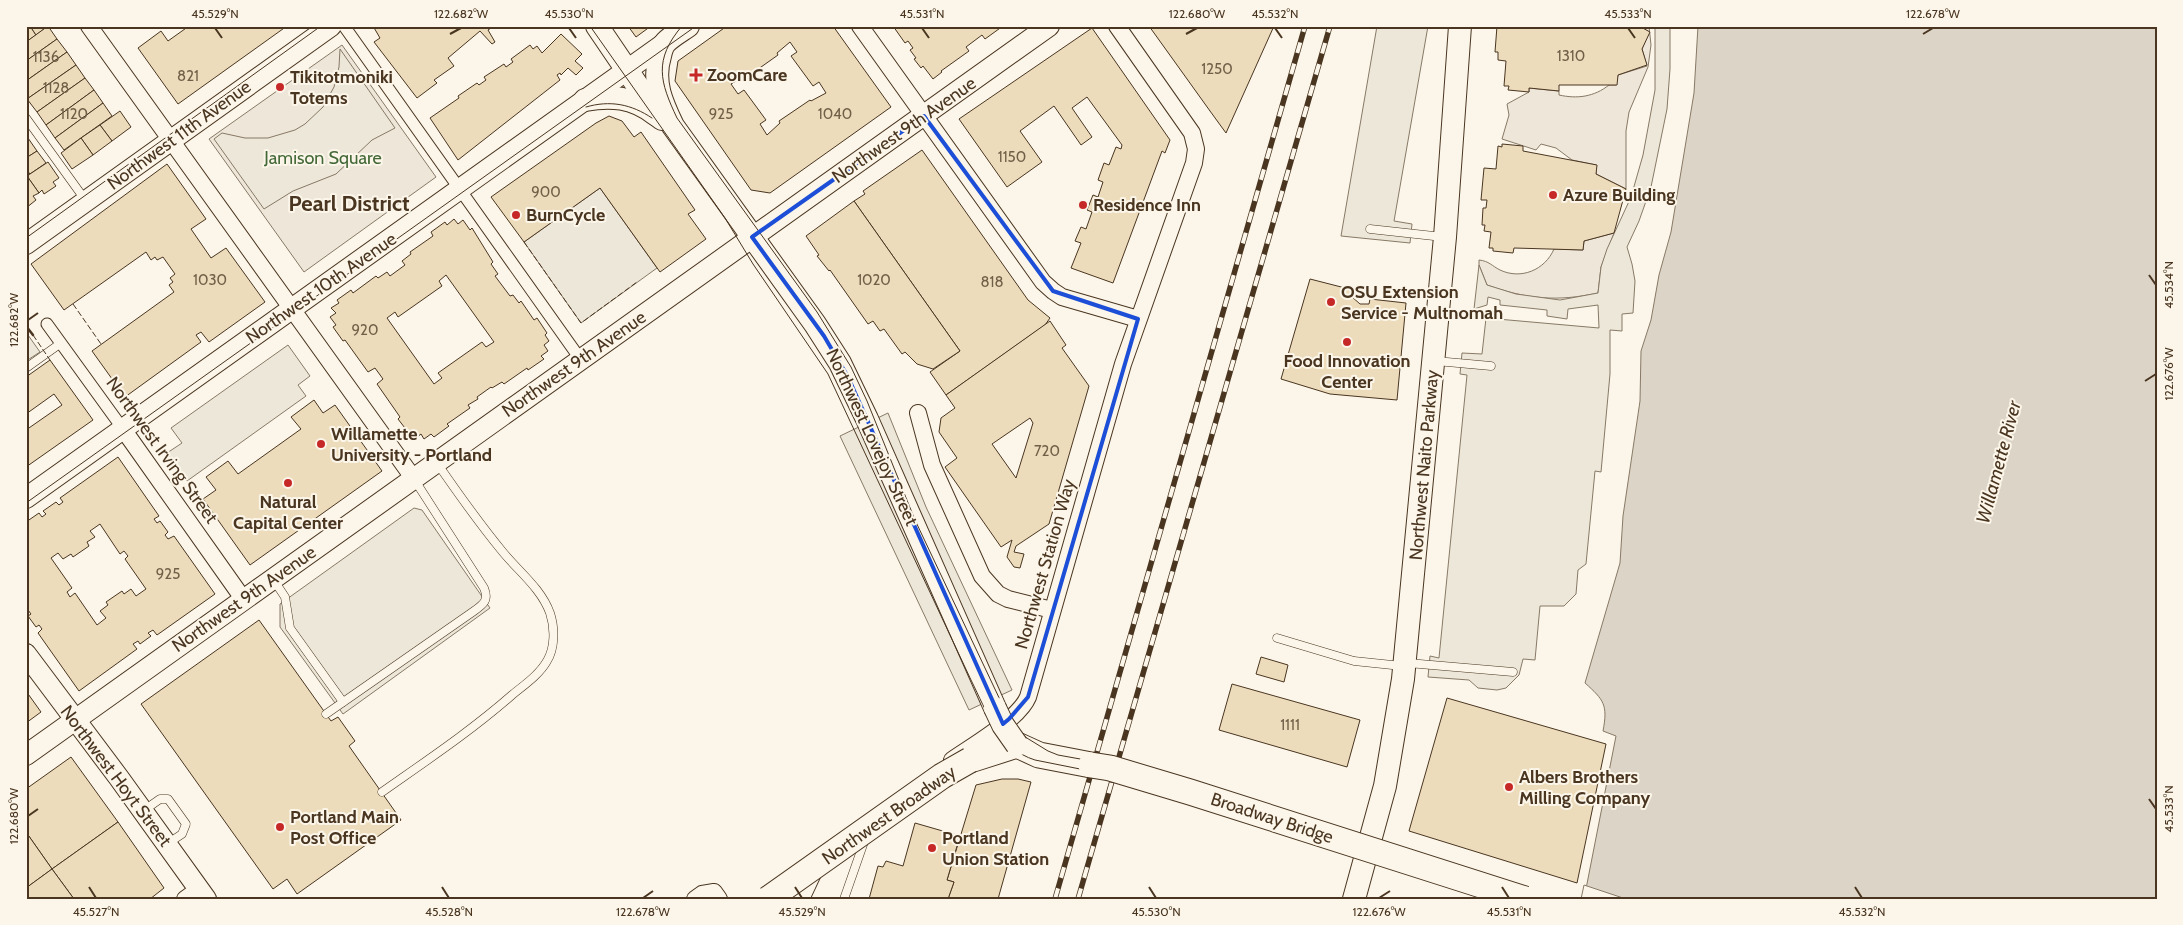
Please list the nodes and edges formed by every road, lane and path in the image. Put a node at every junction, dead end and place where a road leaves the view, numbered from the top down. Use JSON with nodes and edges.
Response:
{"nodes":[{"id":1,"x":89,"y":26,"type":"edge"},
{"id":2,"x":331,"y":26,"type":"edge"},
{"id":3,"x":344,"y":26,"type":"edge"},
{"id":4,"x":597,"y":26,"type":"edge"},
{"id":5,"x":688,"y":26,"type":"edge"},
{"id":6,"x":860,"y":26,"type":"edge"},
{"id":7,"x":1049,"y":26,"type":"edge"},
{"id":8,"x":1118,"y":26,"type":"edge"},
{"id":9,"x":1460,"y":26,"type":"edge"},
{"id":10,"x":665,"y":43,"type":"junction"},
{"id":11,"x":626,"y":70,"type":"junction"},
{"id":12,"x":585,"y":100,"type":"junction"},
{"id":13,"x":924,"y":116,"type":"junction"},
{"id":14,"x":26,"y":118,"type":"edge"},
{"id":15,"x":666,"y":121,"type":"junction"},
{"id":16,"x":170,"y":140,"type":"junction"},
{"id":17,"x":460,"y":189,"type":"junction"},
{"id":18,"x":86,"y":201,"type":"junction"},
{"id":19,"x":1370,"y":229,"type":"dead end"},
{"id":20,"x":752,"y":237,"type":"junction"},
{"id":21,"x":1445,"y":237,"type":"junction"},
{"id":22,"x":26,"y":244,"type":"edge"},
{"id":23,"x":292,"y":309,"type":"junction"},
{"id":24,"x":1138,"y":319,"type":"junction"},
{"id":25,"x":47,"y":324,"type":"dead end"},
{"id":26,"x":61,"y":343,"type":"junction"},
{"id":27,"x":580,"y":360,"type":"junction"},
{"id":28,"x":1433,"y":361,"type":"junction"},
{"id":29,"x":1491,"y":366,"type":"dead end"},
{"id":30,"x":26,"y":368,"type":"edge"},
{"id":31,"x":918,"y":413,"type":"dead end"},
{"id":32,"x":123,"y":429,"type":"junction"},
{"id":33,"x":436,"y":463,"type":"junction"},
{"id":34,"x":414,"y":479,"type":"junction"},
{"id":35,"x":26,"y":498,"type":"edge"},
{"id":36,"x":273,"y":579,"type":"junction"},
{"id":37,"x":244,"y":600,"type":"junction"},
{"id":38,"x":1052,"y":610,"type":"junction"},
{"id":39,"x":1278,"y":638,"type":"dead end"},
{"id":40,"x":26,"y":654,"type":"edge"},
{"id":41,"x":1405,"y":664,"type":"junction"},
{"id":42,"x":1513,"y":672,"type":"dead end"},
{"id":43,"x":343,"y":702,"type":"junction"},
{"id":44,"x":326,"y":714,"type":"dead end"},
{"id":45,"x":75,"y":720,"type":"junction"},
{"id":46,"x":1017,"y":745,"type":"junction"},
{"id":47,"x":26,"y":755,"type":"edge"},
{"id":48,"x":382,"y":792,"type":"dead end"},
{"id":49,"x":143,"y":811,"type":"junction"},
{"id":50,"x":874,"y":814,"type":"junction"},
{"id":51,"x":167,"y":844,"type":"junction"},
{"id":52,"x":197,"y":896,"type":"edge"},
{"id":53,"x":695,"y":899,"type":"edge"},
{"id":54,"x":719,"y":899,"type":"edge"},
{"id":55,"x":768,"y":899,"type":"edge"},
{"id":56,"x":801,"y":899,"type":"edge"},
{"id":57,"x":844,"y":899,"type":"edge"},
{"id":58,"x":1354,"y":899,"type":"edge"},
{"id":59,"x":1525,"y":899,"type":"edge"}],
"edges":[{"from":1,"to":16,"type":"street"},
{"from":2,"to":16,"type":"street","name":"Northwest 11th Avenue"},
{"from":3,"to":17,"type":"street"},
{"from":4,"to":11,"type":"main road","name":"Northwest Lovejoy Street"},
{"from":5,"to":10,"type":"main road","name":"Northwest 10th Avenue"},
{"from":6,"to":13,"type":"street"},
{"from":7,"to":13,"type":"street","name":"Northwest 9th Avenue"},
{"from":8,"to":24,"type":"street","name":"Northwest Station Way"},
{"from":9,"to":21,"type":"main road","name":"Northwest Naito Parkway"},
{"from":10,"to":11,"type":"street","name":"Northwest 10th Avenue"},
{"from":10,"to":15,"type":"main road","name":"Northwest Lovejoy Street"},
{"from":11,"to":12,"type":"street","name":"Northwest 10th Avenue"},
{"from":11,"to":15,"type":"main road","name":"Northwest Lovejoy Street"},
{"from":12,"to":15,"type":"main road"},
{"from":12,"to":17,"type":"street","name":"Northwest 10th Avenue"},
{"from":13,"to":20,"type":"street","name":"Northwest 9th Avenue"},
{"from":13,"to":24,"type":"street"},
{"from":14,"to":18,"type":"lane"},
{"from":15,"to":20,"type":"main road","name":"Northwest Lovejoy Street"},
{"from":16,"to":18,"type":"street","name":"Northwest 11th Avenue"},
{"from":16,"to":23,"type":"street"},
{"from":17,"to":23,"type":"street","name":"Northwest 10th Avenue"},
{"from":17,"to":27,"type":"street"},
{"from":18,"to":22,"type":"street","name":"Northwest 11th Avenue"},
{"from":19,"to":21,"type":"lane"},
{"from":20,"to":27,"type":"street","name":"Northwest 9th Avenue"},
{"from":20,"to":46,"type":"main road","name":"Northwest Lovejoy Street","bridge":true},
{"from":21,"to":28,"type":"main road","name":"Northwest Naito Parkway"},
{"from":23,"to":32,"type":"street","name":"Northwest 10th Avenue"},
{"from":23,"to":34,"type":"street"},
{"from":24,"to":38,"type":"street","name":"Northwest Station Way"},
{"from":25,"to":26,"type":"street","name":"Northwest Irving Street"},
{"from":26,"to":30,"type":"lane"},
{"from":26,"to":32,"type":"street","name":"Northwest Irving Street"},
{"from":27,"to":33,"type":"street","name":"Northwest 9th Avenue"},
{"from":28,"to":29,"type":"lane"},
{"from":28,"to":41,"type":"main road","name":"Northwest Naito Parkway"},
{"from":31,"to":38,"type":"street"},
{"from":32,"to":35,"type":"street","name":"Northwest 10th Avenue"},
{"from":32,"to":37,"type":"street","name":"Northwest Irving Street"},
{"from":33,"to":34,"type":"street","name":"Northwest 9th Avenue"},
{"from":33,"to":48,"type":"lane"},
{"from":34,"to":36,"type":"street","name":"Northwest 9th Avenue"},
{"from":34,"to":43,"type":"lane"},
{"from":36,"to":37,"type":"street","name":"Northwest 9th Avenue"},
{"from":36,"to":43,"type":"lane"},
{"from":37,"to":45,"type":"street","name":"Northwest 9th Avenue"},
{"from":38,"to":50,"type":"street","name":"Northwest Station Way"},
{"from":39,"to":41,"type":"lane"},
{"from":40,"to":45,"type":"street","name":"Northwest Hoyt Street"},
{"from":41,"to":42,"type":"lane"},
{"from":41,"to":58,"type":"main road","name":"Northwest Naito Parkway"},
{"from":43,"to":44,"type":"lane"},
{"from":45,"to":47,"type":"street","name":"Northwest 9th Avenue"},
{"from":45,"to":49,"type":"street","name":"Northwest Hoyt Street"},
{"from":46,"to":55,"type":"main road","name":"Northwest Broadway","bridge":true},
{"from":46,"to":59,"type":"main road","name":"Broadway Bridge","bridge":true},
{"from":49,"to":51,"type":"street","name":"Northwest Hoyt Street"},
{"from":49,"to":51,"type":"lane"},
{"from":50,"to":56,"type":"street","name":"Northwest Station Way"},
{"from":50,"to":57,"type":"lane"},
{"from":51,"to":52,"type":"street","name":"Northwest Hoyt Street"},
{"from":53,"to":54,"type":"street"}]}
